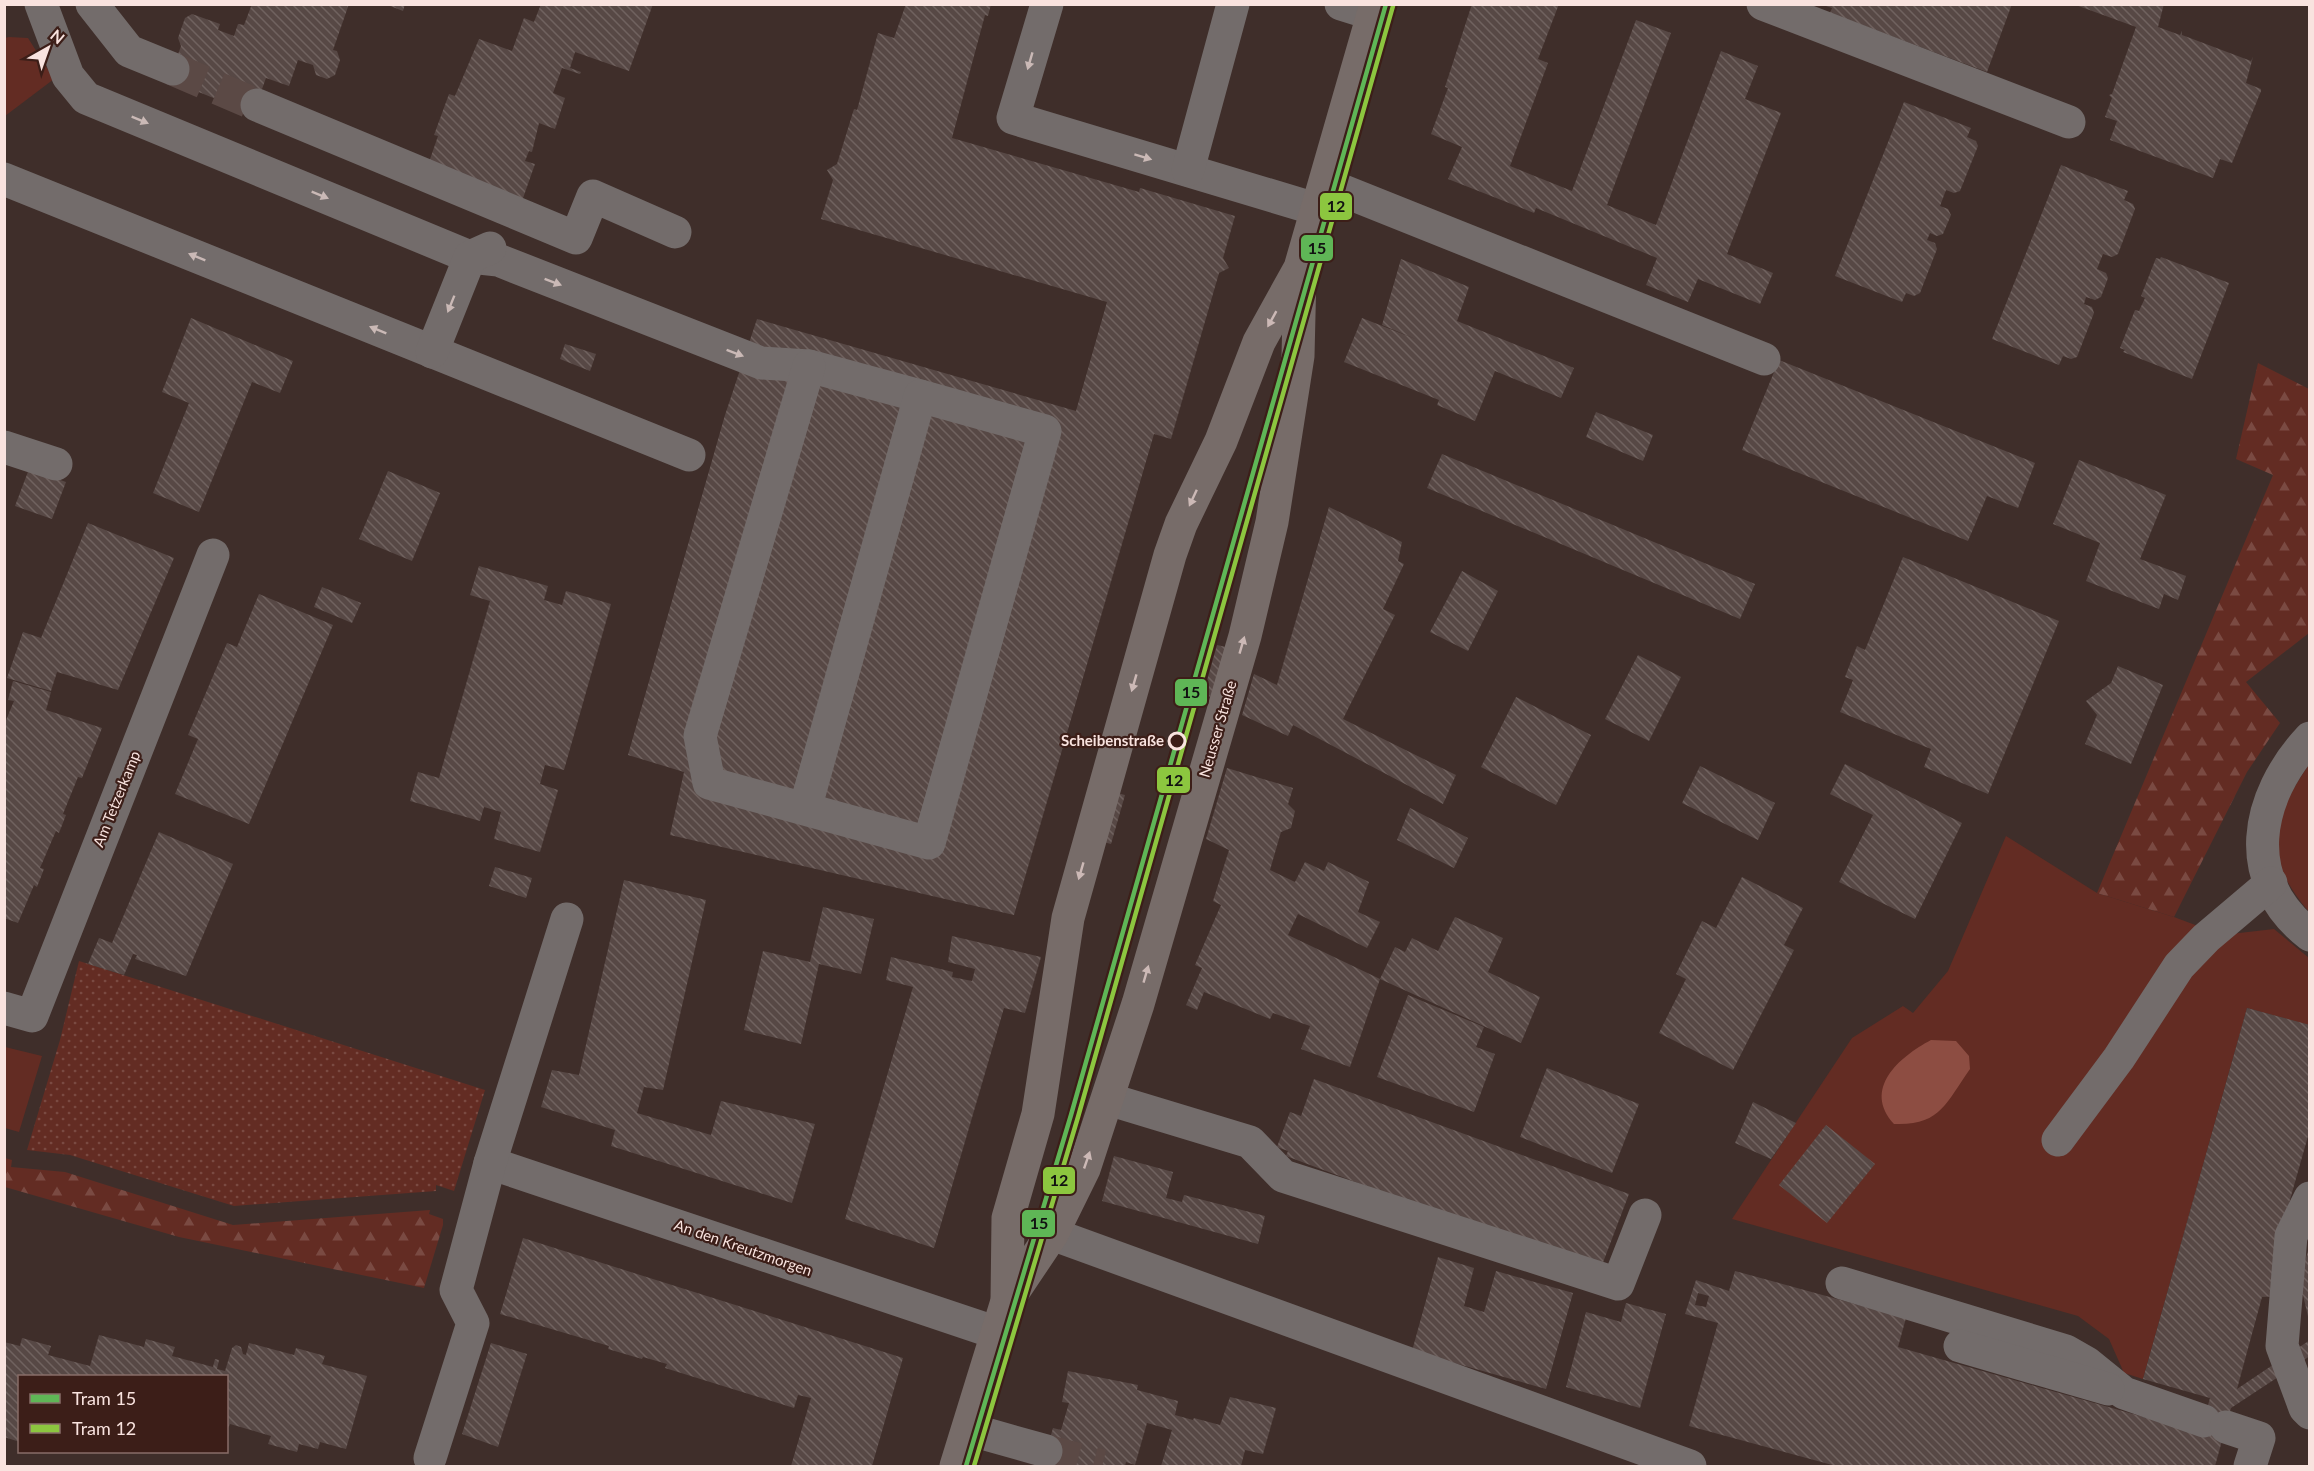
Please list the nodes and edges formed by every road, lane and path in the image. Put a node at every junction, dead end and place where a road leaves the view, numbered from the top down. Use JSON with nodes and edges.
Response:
{"nodes":[{"id":1,"x":41,"y":4,"type":"edge"},
{"id":2,"x":92,"y":4,"type":"edge"},
{"id":3,"x":1047,"y":4,"type":"edge"},
{"id":4,"x":1233,"y":4,"type":"edge"},
{"id":5,"x":1341,"y":4,"type":"edge"},
{"id":6,"x":1763,"y":4,"type":"edge"},
{"id":7,"x":1374,"y":9,"type":"edge"},
{"id":8,"x":173,"y":69,"type":"tunnel mouth"},
{"id":9,"x":257,"y":105,"type":"tunnel mouth"},
{"id":10,"x":2069,"y":122,"type":"dead end"},
{"id":11,"x":1188,"y":170,"type":"junction"},
{"id":12,"x":4,"y":179,"type":"edge"},
{"id":13,"x":1322,"y":197,"type":"junction"},
{"id":14,"x":675,"y":232,"type":"dead end"},
{"id":15,"x":470,"y":256,"type":"junction"},
{"id":16,"x":1300,"y":268,"type":"junction"},
{"id":17,"x":432,"y":352,"type":"junction"},
{"id":18,"x":1764,"y":359,"type":"dead end"},
{"id":19,"x":808,"y":366,"type":"junction"},
{"id":20,"x":920,"y":396,"type":"junction"},
{"id":21,"x":4,"y":447,"type":"edge"},
{"id":22,"x":689,"y":456,"type":"dead end"},
{"id":23,"x":56,"y":464,"type":"dead end"},
{"id":24,"x":213,"y":555,"type":"dead end"},
{"id":25,"x":2310,"y":738,"type":"edge"},
{"id":26,"x":805,"y":809,"type":"junction"},
{"id":27,"x":2271,"y":883,"type":"junction"},
{"id":28,"x":567,"y":919,"type":"dead end"},
{"id":29,"x":2310,"y":935,"type":"edge"},
{"id":30,"x":4,"y":1008,"type":"edge"},
{"id":31,"x":1108,"y":1099,"type":"junction"},
{"id":32,"x":2058,"y":1140,"type":"dead end"},
{"id":33,"x":490,"y":1163,"type":"junction"},
{"id":34,"x":2310,"y":1198,"type":"edge"},
{"id":35,"x":1645,"y":1215,"type":"dead end"},
{"id":36,"x":1052,"y":1234,"type":"junction"},
{"id":37,"x":1842,"y":1283,"type":"dead end"},
{"id":38,"x":1007,"y":1301,"type":"junction"},
{"id":39,"x":997,"y":1333,"type":"junction"},
{"id":40,"x":1960,"y":1346,"type":"dead end"},
{"id":41,"x":2124,"y":1393,"type":"junction"},
{"id":42,"x":2310,"y":1413,"type":"edge"},
{"id":43,"x":968,"y":1430,"type":"junction"},
{"id":44,"x":1046,"y":1451,"type":"tunnel mouth"},
{"id":45,"x":430,"y":1458,"type":"dead end"},
{"id":46,"x":956,"y":1467,"type":"edge"},
{"id":47,"x":1690,"y":1467,"type":"edge"},
{"id":48,"x":2250,"y":1467,"type":"edge"}],
"edges":[{"from":1,"to":15,"type":"street","one_way":true},
{"from":2,"to":8,"type":"street"},
{"from":3,"to":11,"type":"street","one_way":true},
{"from":4,"to":11,"type":"street"},
{"from":5,"to":7,"type":"street"},
{"from":6,"to":10,"type":"street"},
{"from":7,"to":13,"type":"main road","name":"Neusser Straße"},
{"from":9,"to":14,"type":"street"},
{"from":11,"to":13,"type":"street"},
{"from":17,"to":12,"type":"street","one_way":true},
{"from":13,"to":16,"type":"main road","name":"Neusser Straße"},
{"from":13,"to":18,"type":"street"},
{"from":15,"to":17,"type":"street","one_way":true},
{"from":15,"to":19,"type":"street"},
{"from":31,"to":16,"type":"main road","name":"Neusser Straße","one_way":true},
{"from":16,"to":38,"type":"main road","name":"Neusser Straße","one_way":true},
{"from":17,"to":22,"type":"street"},
{"from":19,"to":20,"type":"street"},
{"from":19,"to":26,"type":"street"},
{"from":20,"to":26,"type":"street"},
{"from":20,"to":26,"type":"street"},
{"from":21,"to":23,"type":"street"},
{"from":24,"to":30,"type":"street","name":"Am Tetzerkamp"},
{"from":25,"to":27,"type":"street"},
{"from":27,"to":29,"type":"street"},
{"from":27,"to":32,"type":"street"},
{"from":28,"to":33,"type":"street"},
{"from":31,"to":35,"type":"street"},
{"from":36,"to":31,"type":"main road","name":"Neusser Straße","one_way":true},
{"from":33,"to":39,"type":"street","name":"An den Kreutzmorgen"},
{"from":33,"to":45,"type":"street"},
{"from":34,"to":42,"type":"street"},
{"from":36,"to":38,"type":"main road","name":"Neusser Straße"},
{"from":36,"to":47,"type":"street"},
{"from":37,"to":41,"type":"street"},
{"from":38,"to":39,"type":"main road","name":"Neusser Straße"},
{"from":39,"to":43,"type":"main road","name":"Neusser Straße"},
{"from":40,"to":41,"type":"street"},
{"from":41,"to":48,"type":"street"},
{"from":43,"to":44,"type":"street"},
{"from":43,"to":46,"type":"main road","name":"Neusser Straße"}]}
